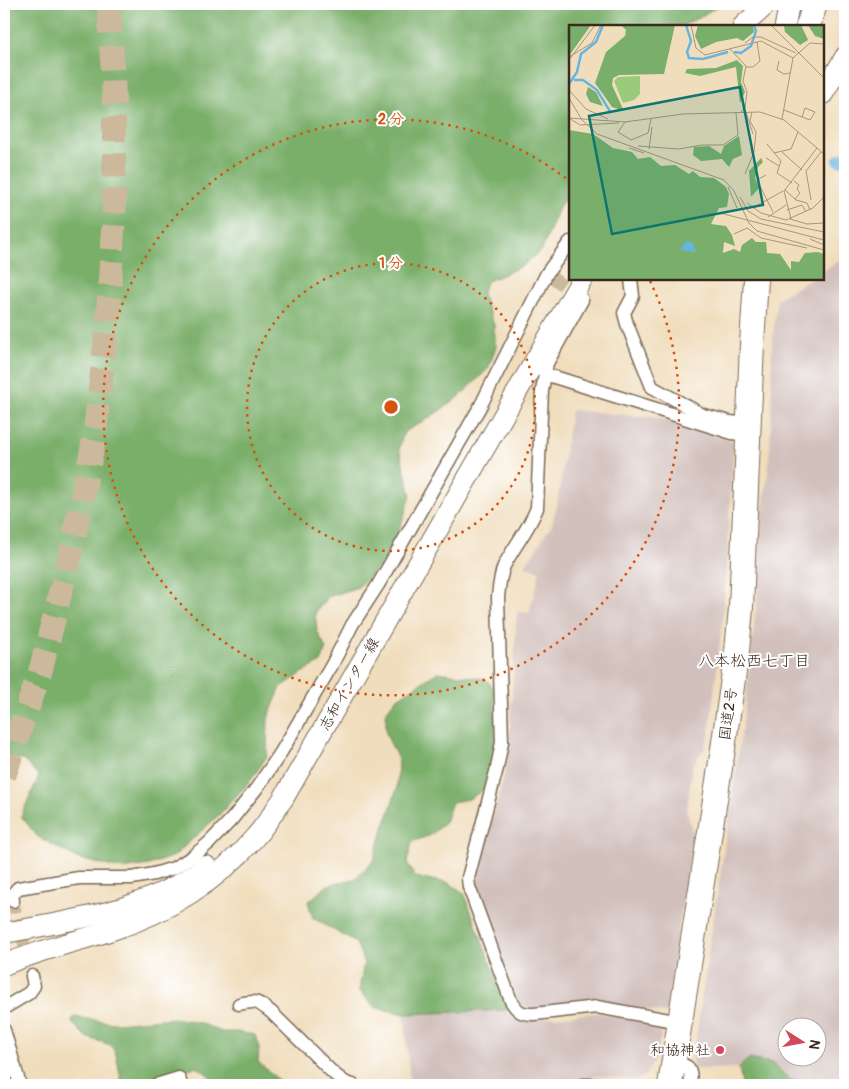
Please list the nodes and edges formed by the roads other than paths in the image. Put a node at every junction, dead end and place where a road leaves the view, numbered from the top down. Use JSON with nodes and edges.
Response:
{"nodes":[{"id":1,"x":749,"y":4,"type":"edge"},
{"id":2,"x":767,"y":4,"type":"edge"},
{"id":3,"x":789,"y":4,"type":"edge"},
{"id":4,"x":815,"y":4,"type":"edge"},
{"id":5,"x":728,"y":25,"type":"edge"},
{"id":6,"x":744,"y":25,"type":"edge"},
{"id":7,"x":786,"y":25,"type":"edge"},
{"id":8,"x":808,"y":25,"type":"edge"},
{"id":9,"x":845,"y":57,"type":"edge"},
{"id":10,"x":824,"y":92,"type":"edge"},
{"id":11,"x":569,"y":245,"type":"edge"},
{"id":12,"x":557,"y":275,"type":"edge"},
{"id":13,"x":631,"y":280,"type":"edge"},
{"id":14,"x":756,"y":280,"type":"edge"},
{"id":15,"x":767,"y":280,"type":"edge"},
{"id":16,"x":581,"y":288,"type":"edge"},
{"id":17,"x":544,"y":374,"type":"junction"},
{"id":18,"x":749,"y":429,"type":"junction"},
{"id":19,"x":747,"y":470,"type":"junction"},
{"id":20,"x":13,"y":901,"type":"dead end"},
{"id":21,"x":4,"y":933,"type":"edge"},
{"id":22,"x":4,"y":965,"type":"edge"},
{"id":23,"x":32,"y":976,"type":"tunnel mouth"},
{"id":24,"x":239,"y":1004,"type":"dead end"},
{"id":25,"x":4,"y":1008,"type":"edge"},
{"id":26,"x":680,"y":1022,"type":"junction"},
{"id":27,"x":4,"y":1030,"type":"edge"},
{"id":28,"x":674,"y":1062,"type":"junction"},
{"id":29,"x":20,"y":1085,"type":"edge"},
{"id":30,"x":156,"y":1085,"type":"edge"},
{"id":31,"x":181,"y":1085,"type":"edge"},
{"id":32,"x":352,"y":1085,"type":"edge"},
{"id":33,"x":582,"y":1085,"type":"edge"},
{"id":34,"x":602,"y":1085,"type":"edge"},
{"id":35,"x":670,"y":1085,"type":"edge"},
{"id":36,"x":692,"y":1085,"type":"edge"}],
"edges":[{"from":1,"to":5,"type":"main road"},
{"from":2,"to":6,"type":"main road"},
{"from":3,"to":7,"type":"main road"},
{"from":4,"to":8,"type":"highway"},
{"from":9,"to":10,"type":"main road"},
{"from":11,"to":12,"type":"street"},
{"from":12,"to":20,"type":"street"},
{"from":12,"to":21,"type":"main road","name":"志和インター線"},
{"from":13,"to":18,"type":"street"},
{"from":14,"to":18,"type":"highway","name":"国道2号"},
{"from":15,"to":19,"type":"main road"},
{"from":16,"to":17,"type":"street"},
{"from":16,"to":22,"type":"main road","name":"志和インター線"},
{"from":17,"to":18,"type":"street"},
{"from":17,"to":26,"type":"street"},
{"from":18,"to":19,"type":"highway","name":"国道2号"},
{"from":19,"to":26,"type":"highway","name":"国道2号"},
{"from":23,"to":25,"type":"street"},
{"from":24,"to":32,"type":"street"},
{"from":26,"to":28,"type":"highway","name":"国道2号"},
{"from":27,"to":29,"type":"street"},
{"from":28,"to":35,"type":"highway","name":"国道2号"},
{"from":28,"to":36,"type":"street"},
{"from":30,"to":31,"type":"street"},
{"from":33,"to":34,"type":"street"}]}
